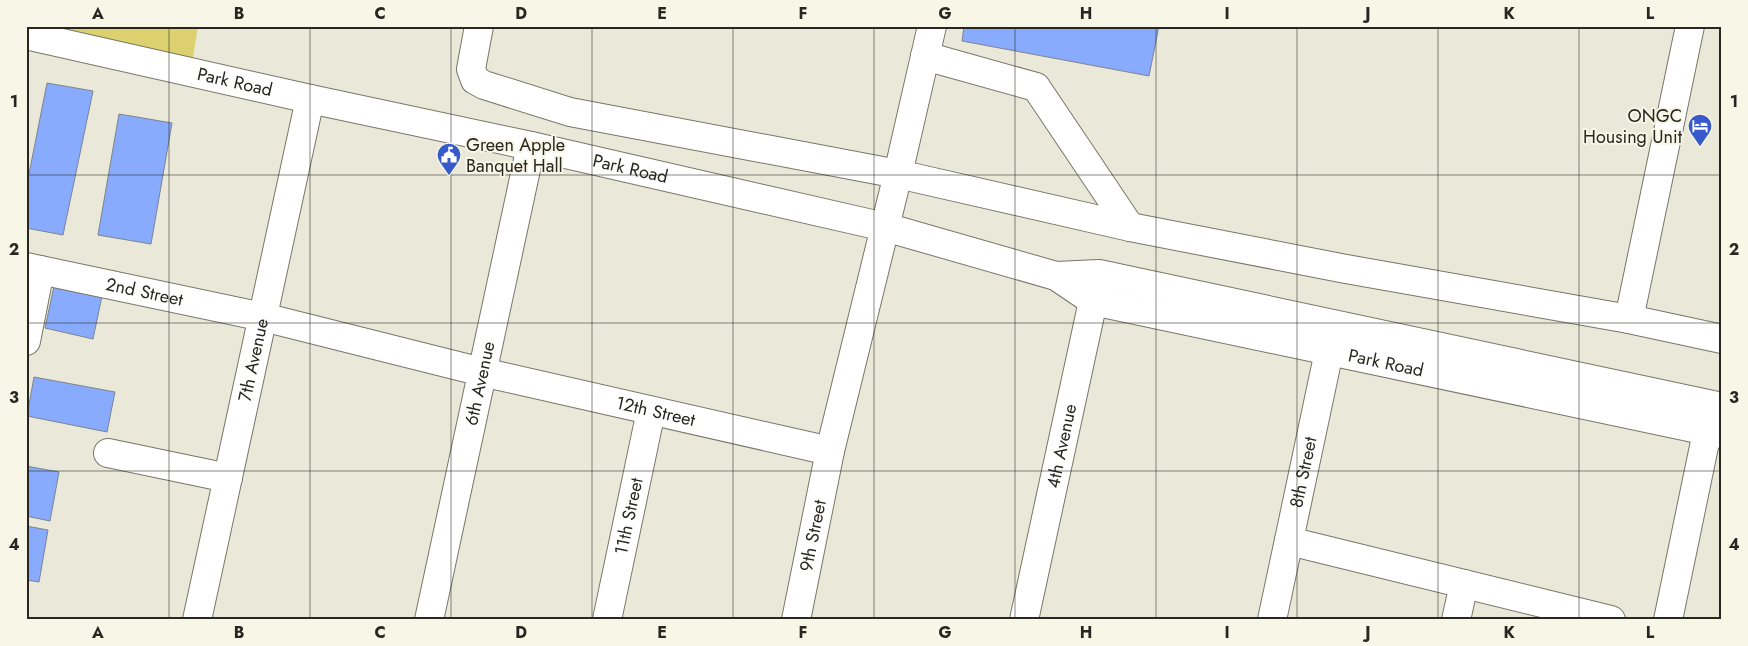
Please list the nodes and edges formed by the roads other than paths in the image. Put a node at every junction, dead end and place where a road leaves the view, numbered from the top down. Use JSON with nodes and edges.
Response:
{"nodes":[{"id":1,"x":479,"y":26,"type":"edge"},
{"id":2,"x":932,"y":26,"type":"edge"},
{"id":3,"x":1690,"y":26,"type":"edge"},
{"id":4,"x":26,"y":35,"type":"edge"},
{"id":5,"x":925,"y":56,"type":"junction"},
{"id":6,"x":310,"y":99,"type":"junction"},
{"id":7,"x":531,"y":146,"type":"junction"},
{"id":8,"x":898,"y":174,"type":"junction"},
{"id":9,"x":1130,"y":227,"type":"junction"},
{"id":10,"x":886,"y":228,"type":"junction"},
{"id":11,"x":33,"y":269,"type":"edge"},
{"id":12,"x":1099,"y":274,"type":"junction"},
{"id":13,"x":1056,"y":276,"type":"junction"},
{"id":14,"x":1093,"y":301,"type":"junction"},
{"id":15,"x":263,"y":318,"type":"junction"},
{"id":16,"x":1628,"y":319,"type":"junction"},
{"id":17,"x":1332,"y":337,"type":"junction"},
{"id":18,"x":1722,"y":339,"type":"edge"},
{"id":19,"x":26,"y":341,"type":"edge"},
{"id":20,"x":482,"y":372,"type":"junction"},
{"id":21,"x":651,"y":412,"type":"junction"},
{"id":22,"x":1716,"y":419,"type":"edge"},
{"id":23,"x":830,"y":451,"type":"junction"},
{"id":24,"x":108,"y":452,"type":"dead end"},
{"id":25,"x":228,"y":478,"type":"junction"},
{"id":26,"x":1289,"y":541,"type":"junction"},
{"id":27,"x":1464,"y":584,"type":"junction"},
{"id":28,"x":197,"y":620,"type":"edge"},
{"id":29,"x":429,"y":620,"type":"edge"},
{"id":30,"x":607,"y":620,"type":"edge"},
{"id":31,"x":796,"y":620,"type":"edge"},
{"id":32,"x":1024,"y":620,"type":"edge"},
{"id":33,"x":1272,"y":620,"type":"edge"},
{"id":34,"x":1456,"y":620,"type":"edge"},
{"id":35,"x":1611,"y":620,"type":"edge"},
{"id":36,"x":1668,"y":620,"type":"edge"}],
"edges":[{"from":1,"to":8,"type":"street"},
{"from":2,"to":5,"type":"street","name":"9th Street"},
{"from":3,"to":16,"type":"street"},
{"from":4,"to":6,"type":"street","name":"Park Road"},
{"from":5,"to":8,"type":"street","name":"9th Street"},
{"from":5,"to":9,"type":"street"},
{"from":6,"to":7,"type":"street","name":"Park Road"},
{"from":6,"to":15,"type":"street","name":"7th Avenue"},
{"from":7,"to":10,"type":"street","name":"Park Road"},
{"from":7,"to":20,"type":"street","name":"6th Avenue"},
{"from":8,"to":9,"type":"street"},
{"from":8,"to":10,"type":"street","name":"9th Street"},
{"from":9,"to":16,"type":"street"},
{"from":10,"to":13,"type":"street","name":"Park Road"},
{"from":10,"to":23,"type":"street","name":"9th Street"},
{"from":11,"to":15,"type":"street","name":"2nd Street"},
{"from":11,"to":19,"type":"street"},
{"from":12,"to":13,"type":"street","name":"Park Road"},
{"from":12,"to":14,"type":"street","name":"4th Avenue"},
{"from":12,"to":17,"type":"street","name":"Park Road"},
{"from":13,"to":14,"type":"street","name":"Park Road"},
{"from":14,"to":17,"type":"street","name":"Park Road"},
{"from":14,"to":32,"type":"street","name":"4th Avenue"},
{"from":15,"to":20,"type":"street","name":"2nd Street"},
{"from":15,"to":25,"type":"street","name":"7th Avenue"},
{"from":16,"to":18,"type":"street"},
{"from":17,"to":22,"type":"street","name":"Park Road"},
{"from":17,"to":26,"type":"street","name":"8th Street"},
{"from":20,"to":21,"type":"street","name":"12th Street"},
{"from":20,"to":29,"type":"street","name":"6th Avenue"},
{"from":21,"to":23,"type":"street","name":"12th Street"},
{"from":21,"to":30,"type":"street","name":"11th Street"},
{"from":22,"to":36,"type":"street"},
{"from":23,"to":31,"type":"street","name":"9th Street"},
{"from":24,"to":25,"type":"street"},
{"from":25,"to":28,"type":"street","name":"7th Avenue"},
{"from":26,"to":27,"type":"street"},
{"from":26,"to":33,"type":"street","name":"8th Street"},
{"from":27,"to":34,"type":"street"},
{"from":27,"to":35,"type":"street"}]}
